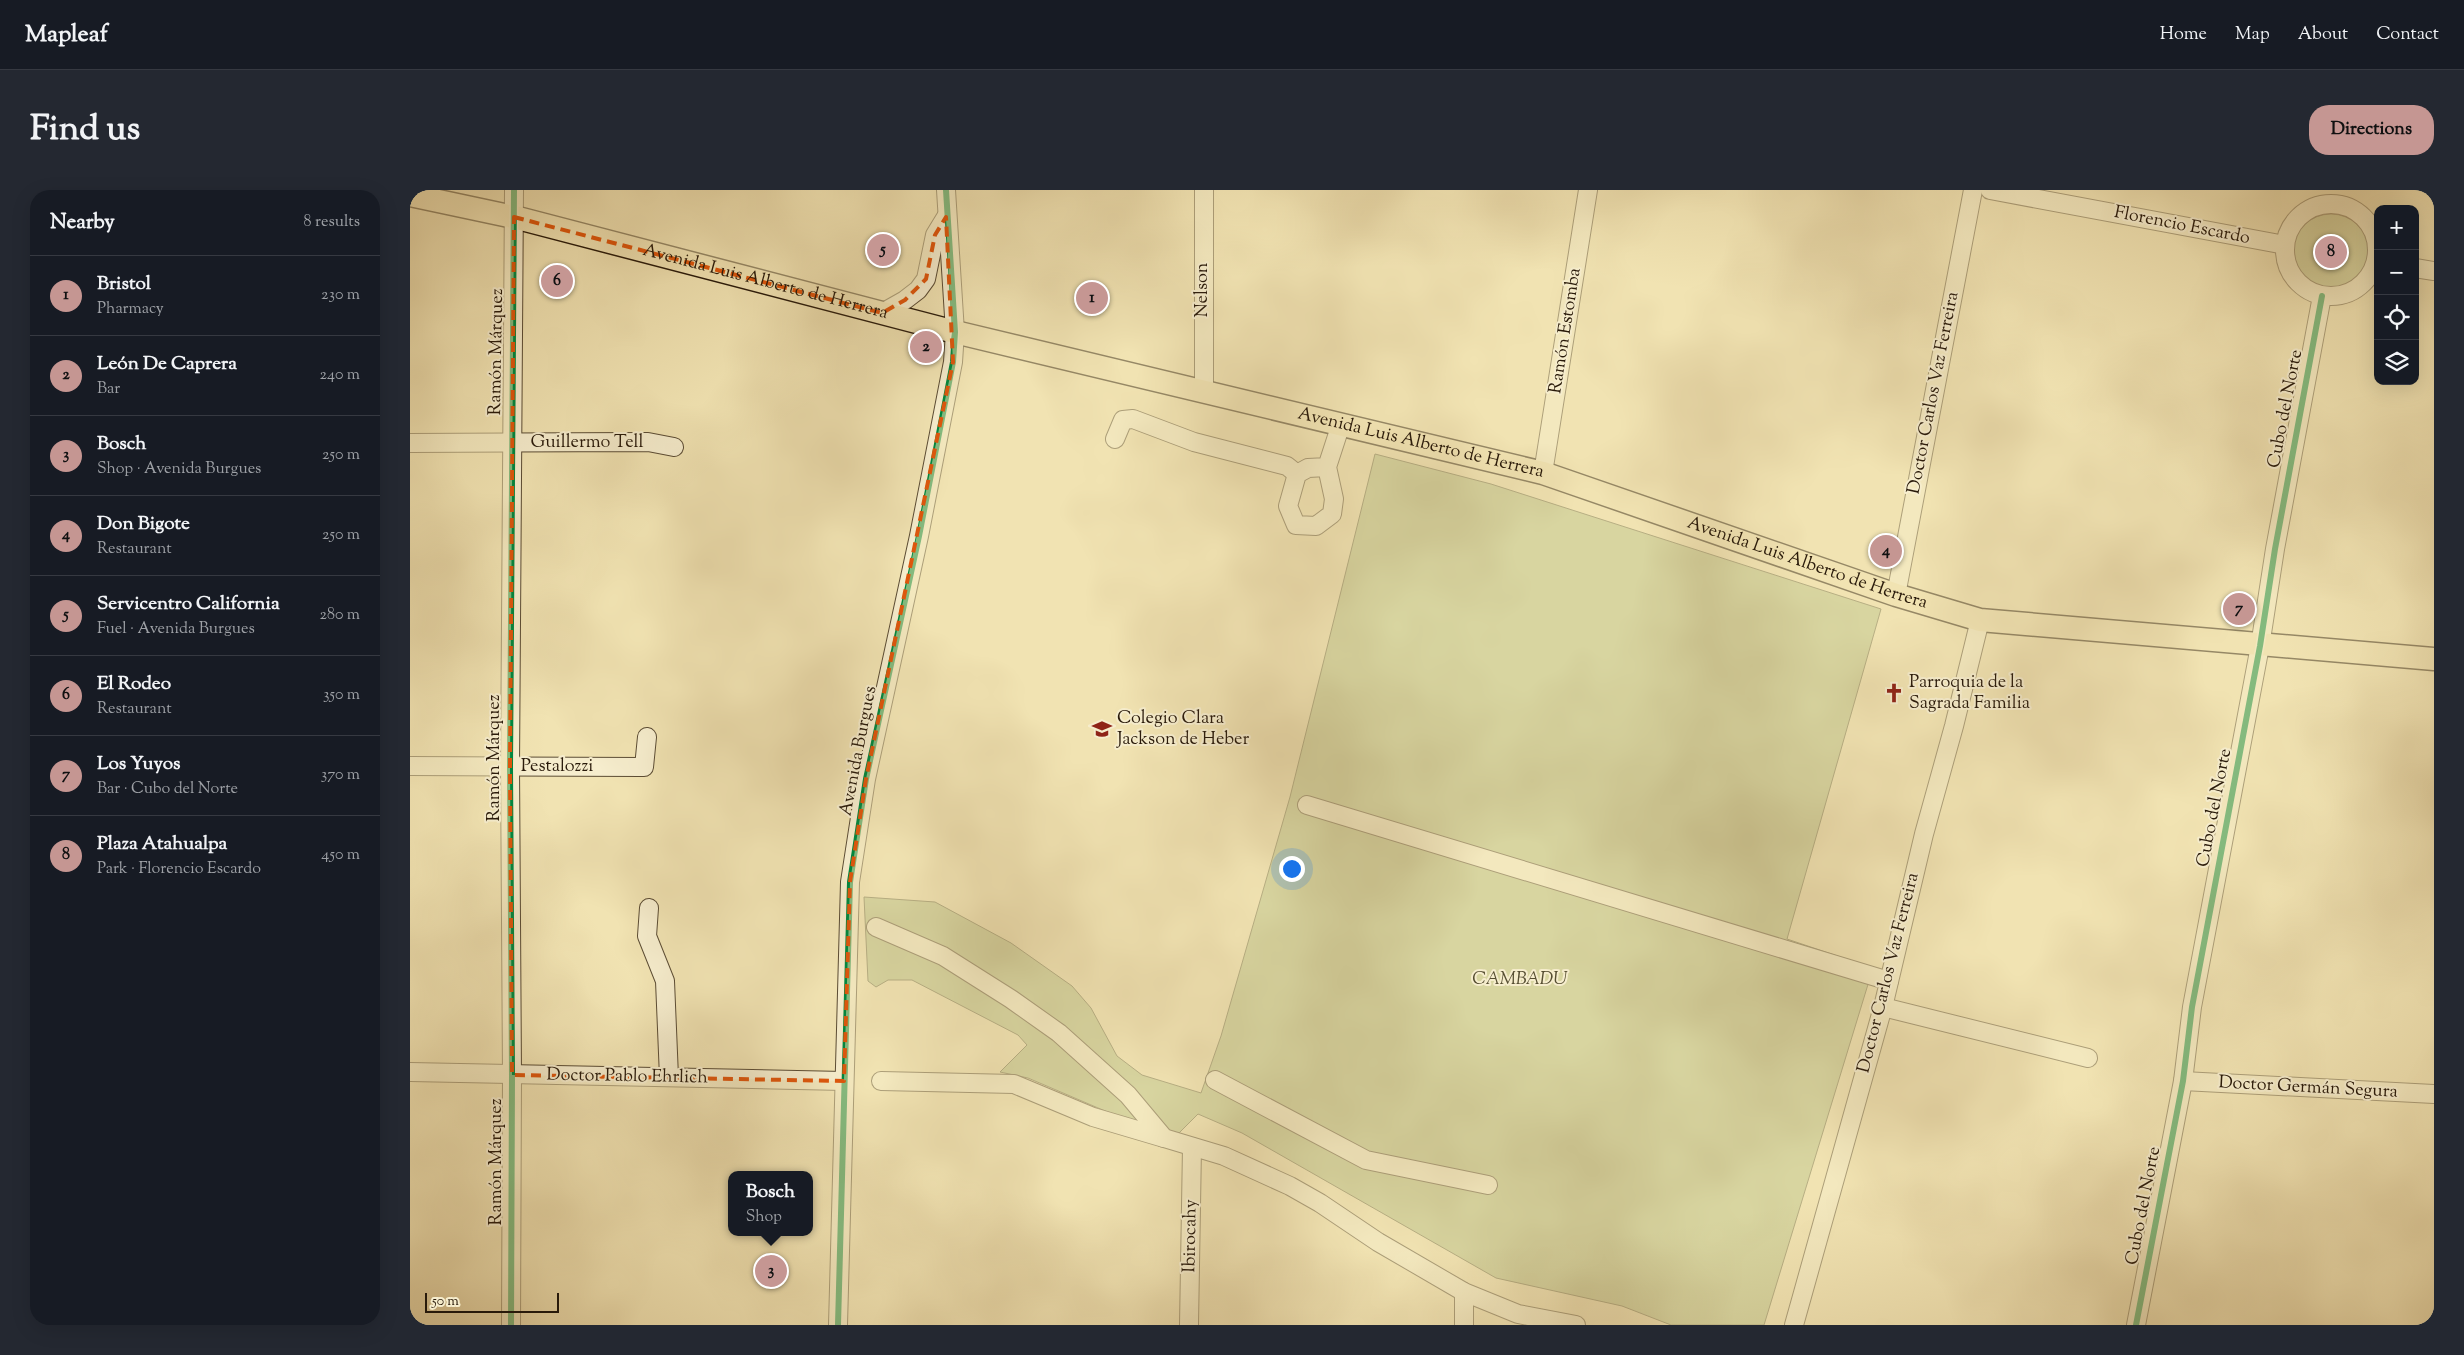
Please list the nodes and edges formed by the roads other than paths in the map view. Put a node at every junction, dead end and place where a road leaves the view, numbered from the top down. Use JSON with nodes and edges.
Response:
{"nodes":[{"id":1,"x":514,"y":190,"type":"edge"},
{"id":2,"x":946,"y":190,"type":"edge"},
{"id":3,"x":1204,"y":190,"type":"edge"},
{"id":4,"x":1588,"y":190,"type":"edge"},
{"id":5,"x":1973,"y":190,"type":"edge"},
{"id":6,"x":1990,"y":190,"type":"edge"},
{"id":7,"x":410,"y":196,"type":"edge"},
{"id":8,"x":2339,"y":197,"type":"edge"},
{"id":9,"x":514,"y":217,"type":"junction"},
{"id":10,"x":946,"y":217,"type":"junction"},
{"id":11,"x":2285,"y":245,"type":"junction"},
{"id":12,"x":2377,"y":250,"type":"edge"},
{"id":13,"x":2374,"y":268,"type":"edge"},
{"id":14,"x":2419,"y":269,"type":"edge"},
{"id":15,"x":2434,"y":271,"type":"edge"},
{"id":16,"x":2322,"y":296,"type":"junction"},
{"id":17,"x":882,"y":313,"type":"junction"},
{"id":18,"x":955,"y":332,"type":"junction"},
{"id":19,"x":1204,"y":390,"type":"junction"},
{"id":20,"x":1341,"y":424,"type":"junction"},
{"id":21,"x":1115,"y":439,"type":"dead end"},
{"id":22,"x":410,"y":443,"type":"edge"},
{"id":23,"x":511,"y":444,"type":"junction"},
{"id":24,"x":674,"y":447,"type":"dead end"},
{"id":25,"x":1327,"y":467,"type":"junction"},
{"id":26,"x":1543,"y":473,"type":"junction"},
{"id":27,"x":1297,"y":474,"type":"junction"},
{"id":28,"x":1896,"y":596,"type":"junction"},
{"id":29,"x":1980,"y":620,"type":"junction"},
{"id":30,"x":2260,"y":646,"type":"junction"},
{"id":31,"x":2434,"y":659,"type":"edge"},
{"id":32,"x":647,"y":737,"type":"dead end"},
{"id":33,"x":410,"y":766,"type":"edge"},
{"id":34,"x":510,"y":767,"type":"junction"},
{"id":35,"x":1307,"y":805,"type":"dead end"},
{"id":36,"x":649,"y":908,"type":"dead end"},
{"id":37,"x":876,"y":927,"type":"dead end"},
{"id":38,"x":1889,"y":981,"type":"junction"},
{"id":39,"x":1883,"y":1006,"type":"junction"},
{"id":40,"x":2088,"y":1058,"type":"dead end"},
{"id":41,"x":410,"y":1072,"type":"edge"},
{"id":42,"x":512,"y":1075,"type":"junction"},
{"id":43,"x":669,"y":1078,"type":"junction"},
{"id":44,"x":1215,"y":1080,"type":"dead end"},
{"id":45,"x":844,"y":1081,"type":"junction"},
{"id":46,"x":881,"y":1081,"type":"dead end"},
{"id":47,"x":2183,"y":1081,"type":"junction"},
{"id":48,"x":2434,"y":1094,"type":"edge"},
{"id":49,"x":1164,"y":1138,"type":"junction"},
{"id":50,"x":1192,"y":1147,"type":"junction"},
{"id":51,"x":1488,"y":1186,"type":"dead end"},
{"id":52,"x":1464,"y":1292,"type":"junction"},
{"id":53,"x":511,"y":1325,"type":"edge"},
{"id":54,"x":838,"y":1325,"type":"edge"},
{"id":55,"x":1189,"y":1325,"type":"edge"},
{"id":56,"x":1464,"y":1325,"type":"edge"},
{"id":57,"x":1576,"y":1325,"type":"edge"},
{"id":58,"x":1794,"y":1325,"type":"edge"},
{"id":59,"x":2136,"y":1325,"type":"edge"}],
"edges":[{"from":1,"to":9,"type":"street","name":"Ramón Márquez"},
{"from":2,"to":10,"type":"street","name":"Avenida Burgues"},
{"from":3,"to":19,"type":"street","name":"Nelson"},
{"from":4,"to":26,"type":"street","name":"Ramón Estomba"},
{"from":5,"to":28,"type":"street","name":"Doctor Carlos Vaz Ferreira"},
{"from":6,"to":11,"type":"street","name":"Florencio Escardo"},
{"from":7,"to":9,"type":"main road","name":"Avenida Luis Alberto de Herrera"},
{"from":8,"to":11,"type":"street"},
{"from":8,"to":12,"type":"street"},
{"from":9,"to":17,"type":"main road","name":"Avenida Luis Alberto de Herrera"},
{"from":9,"to":23,"type":"street","name":"Ramón Márquez"},
{"from":10,"to":17,"type":"street","name":"Avenida Burgues"},
{"from":10,"to":18,"type":"street","name":"Avenida Burgues"},
{"from":11,"to":16,"type":"street"},
{"from":13,"to":16,"type":"street"},
{"from":14,"to":15,"type":"street"},
{"from":16,"to":30,"type":"street","name":"Cubo del Norte"},
{"from":17,"to":18,"type":"main road","name":"Avenida Luis Alberto de Herrera"},
{"from":18,"to":19,"type":"main road","name":"Avenida Luis Alberto de Herrera"},
{"from":18,"to":45,"type":"street","name":"Avenida Burgues"},
{"from":19,"to":20,"type":"main road","name":"Avenida Luis Alberto de Herrera"},
{"from":20,"to":25,"type":"street"},
{"from":20,"to":26,"type":"main road","name":"Avenida Luis Alberto de Herrera"},
{"from":21,"to":27,"type":"street"},
{"from":22,"to":23,"type":"street","name":"Guillermo Tell"},
{"from":23,"to":24,"type":"street","name":"Guillermo Tell"},
{"from":23,"to":34,"type":"street","name":"Ramón Márquez"},
{"from":25,"to":27,"type":"street"},
{"from":25,"to":27,"type":"street"},
{"from":26,"to":28,"type":"main road","name":"Avenida Luis Alberto de Herrera"},
{"from":28,"to":29,"type":"main road","name":"Avenida Luis Alberto de Herrera"},
{"from":29,"to":30,"type":"main road","name":"Avenida Luis Alberto de Herrera"},
{"from":29,"to":38,"type":"street","name":"Doctor Carlos Vaz Ferreira"},
{"from":30,"to":31,"type":"main road","name":"Avenida Luis Alberto de Herrera"},
{"from":30,"to":47,"type":"street","name":"Cubo del Norte"},
{"from":32,"to":34,"type":"street","name":"Pestalozzi"},
{"from":33,"to":34,"type":"street","name":"Pestalozzi"},
{"from":34,"to":42,"type":"street","name":"Ramón Márquez"},
{"from":35,"to":38,"type":"street"},
{"from":36,"to":43,"type":"street"},
{"from":37,"to":49,"type":"street"},
{"from":38,"to":39,"type":"street","name":"Doctor Carlos Vaz Ferreira"},
{"from":39,"to":40,"type":"street"},
{"from":39,"to":58,"type":"street","name":"Doctor Carlos Vaz Ferreira"},
{"from":41,"to":42,"type":"street","name":"Doctor Pablo Ehrlich"},
{"from":42,"to":43,"type":"street","name":"Doctor Pablo Ehrlich"},
{"from":42,"to":53,"type":"street","name":"Ramón Márquez"},
{"from":43,"to":45,"type":"street","name":"Doctor Pablo Ehrlich"},
{"from":44,"to":51,"type":"street"},
{"from":45,"to":54,"type":"street","name":"Avenida Burgues"},
{"from":46,"to":49,"type":"street"},
{"from":47,"to":48,"type":"street","name":"Doctor Germán Segura"},
{"from":47,"to":59,"type":"street","name":"Cubo del Norte"},
{"from":49,"to":50,"type":"street"},
{"from":50,"to":52,"type":"street"},
{"from":50,"to":55,"type":"street","name":"Ibirocahy"},
{"from":52,"to":56,"type":"street"},
{"from":52,"to":57,"type":"street"}]}
